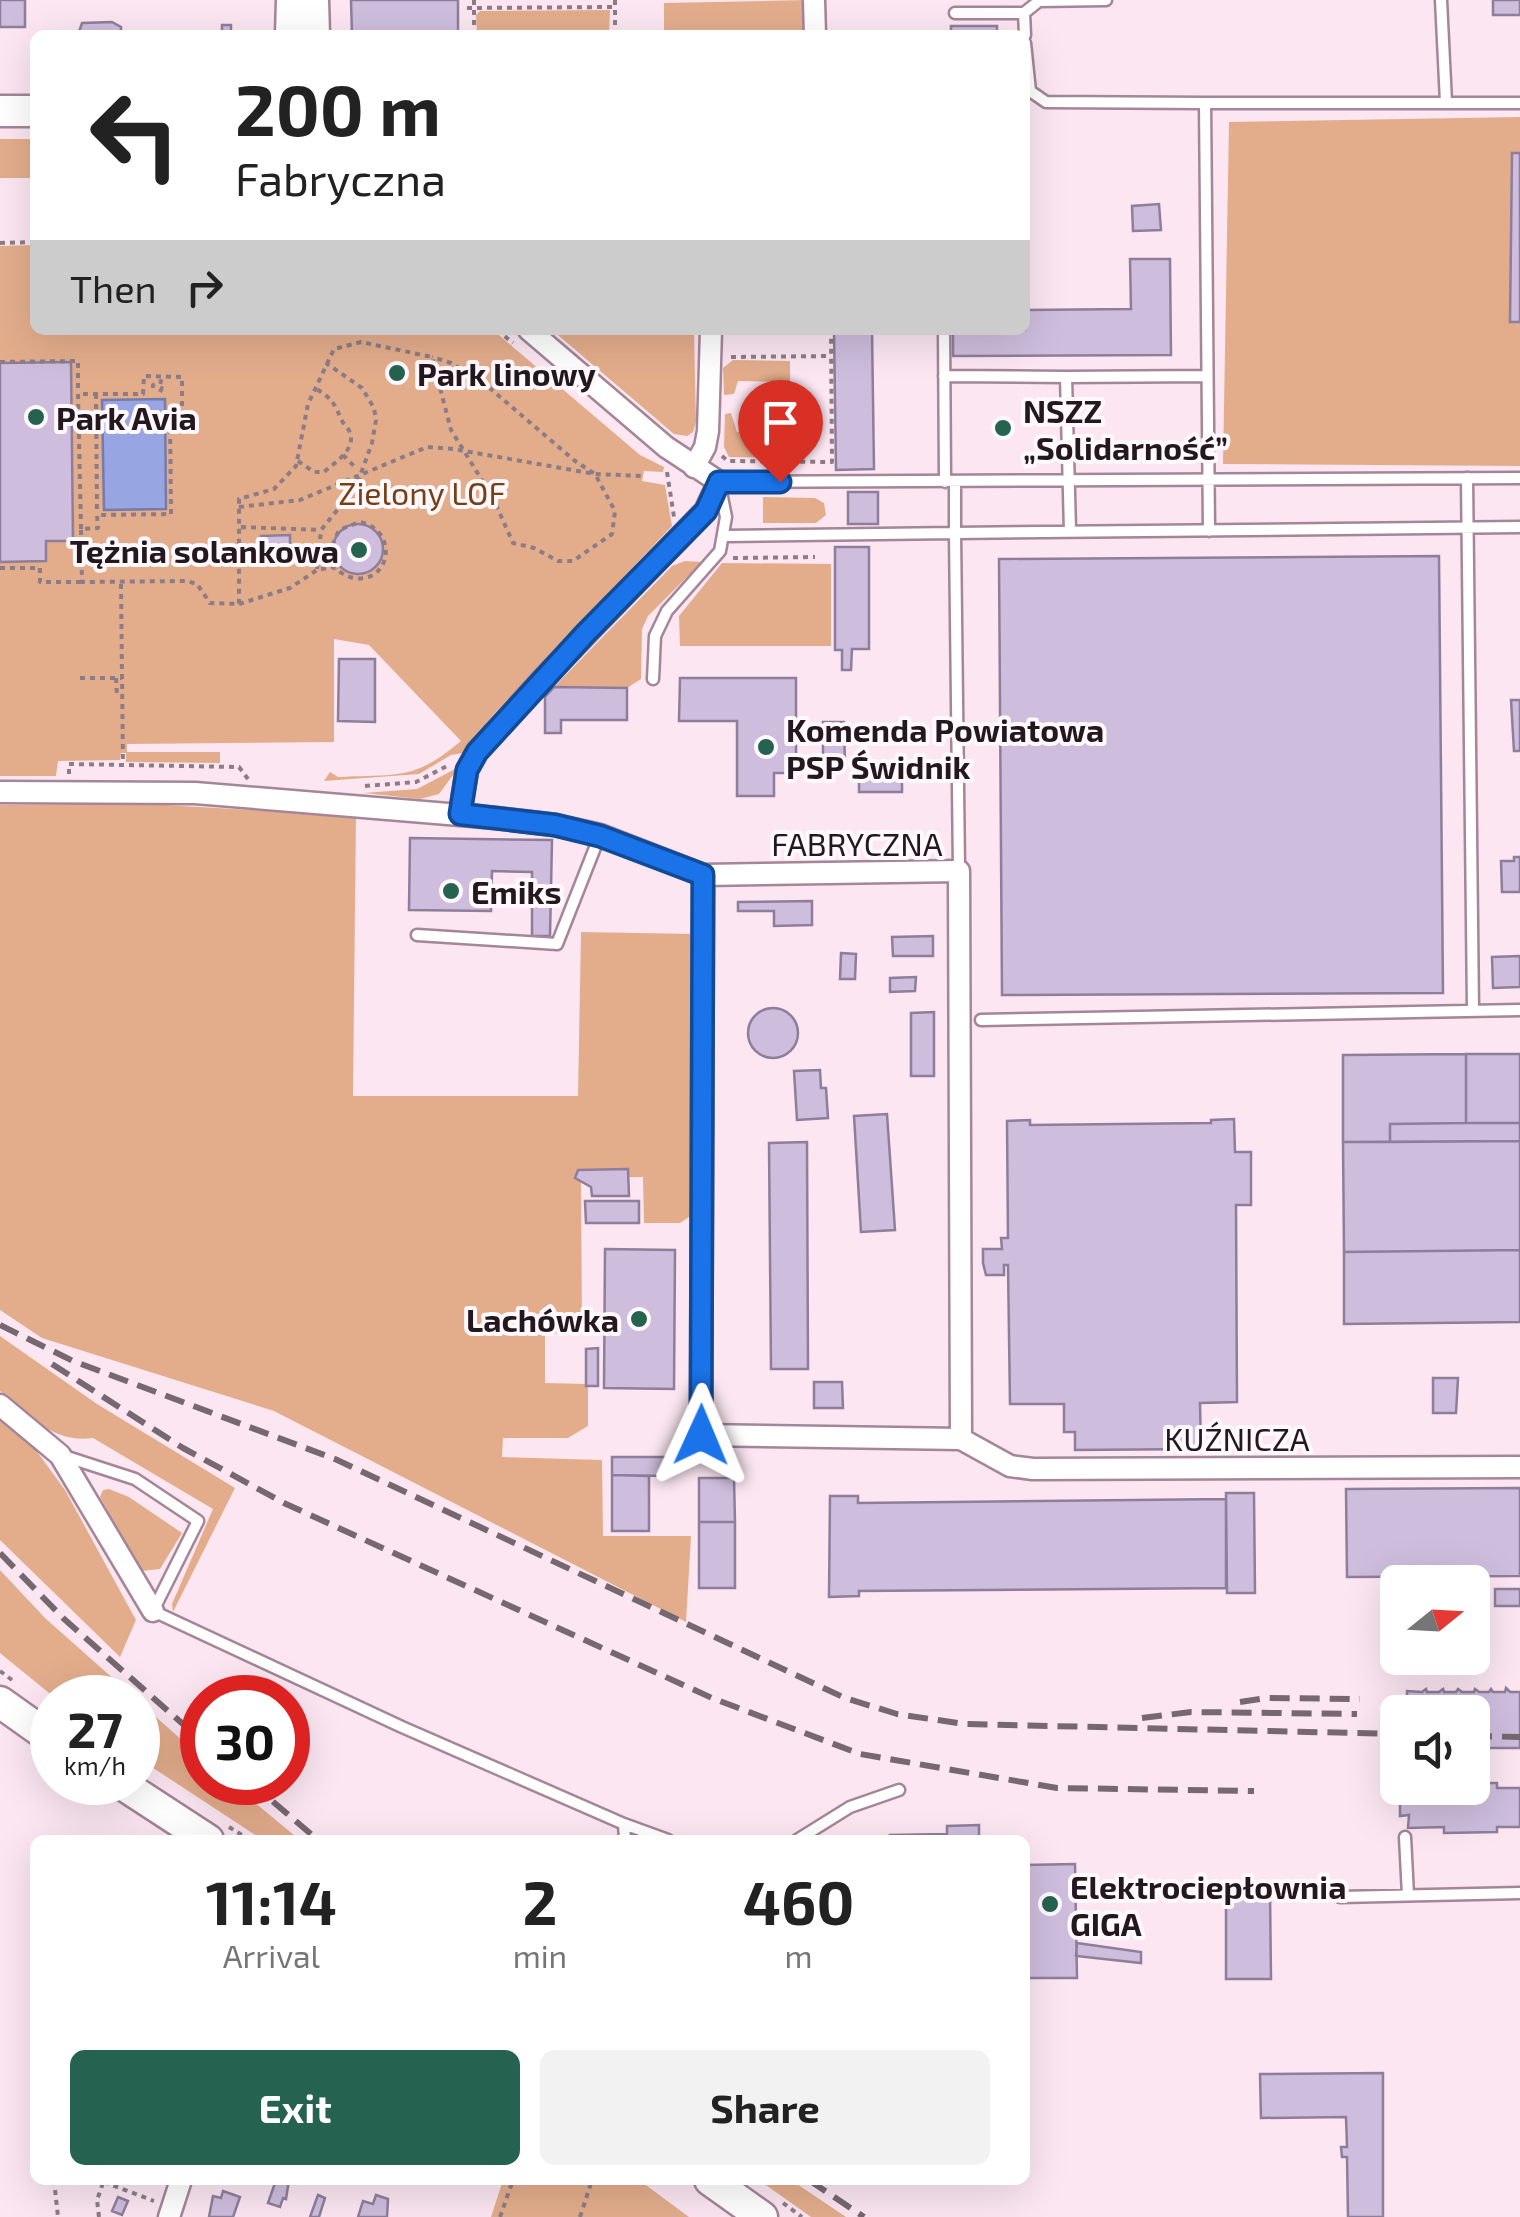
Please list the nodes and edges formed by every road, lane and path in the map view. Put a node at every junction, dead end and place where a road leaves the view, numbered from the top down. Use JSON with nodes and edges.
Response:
{"nodes":[{"id":1,"x":292,"y":0,"type":"edge"},
{"id":2,"x":313,"y":0,"type":"edge"},
{"id":3,"x":474,"y":0,"type":"edge"},
{"id":4,"x":616,"y":0,"type":"edge"},
{"id":5,"x":814,"y":0,"type":"edge"},
{"id":6,"x":1106,"y":0,"type":"edge"},
{"id":7,"x":1441,"y":0,"type":"edge"},
{"id":8,"x":616,"y":7,"type":"junction"},
{"id":9,"x":466,"y":8,"type":"dead end"},
{"id":10,"x":474,"y":8,"type":"junction"},
{"id":11,"x":955,"y":12,"type":"dead end"},
{"id":12,"x":1024,"y":13,"type":"junction"},
{"id":13,"x":290,"y":30,"type":"edge"},
{"id":14,"x":314,"y":30,"type":"edge"},
{"id":15,"x":474,"y":30,"type":"edge"},
{"id":16,"x":615,"y":30,"type":"edge"},
{"id":17,"x":815,"y":30,"type":"edge"},
{"id":18,"x":1025,"y":30,"type":"edge"},
{"id":19,"x":1030,"y":90,"type":"edge"},
{"id":20,"x":1446,"y":102,"type":"junction"},
{"id":21,"x":1204,"y":103,"type":"junction"},
{"id":22,"x":1520,"y":103,"type":"edge"},
{"id":23,"x":0,"y":111,"type":"edge"},
{"id":24,"x":30,"y":111,"type":"edge"},
{"id":25,"x":30,"y":242,"type":"edge"},
{"id":26,"x":0,"y":243,"type":"edge"},
{"id":27,"x":535,"y":335,"type":"edge"},
{"id":28,"x":711,"y":335,"type":"edge"},
{"id":29,"x":830,"y":335,"type":"edge"},
{"id":30,"x":944,"y":335,"type":"edge"},
{"id":31,"x":831,"y":356,"type":"junction"},
{"id":32,"x":432,"y":357,"type":"junction"},
{"id":33,"x":0,"y":362,"type":"edge"},
{"id":34,"x":326,"y":362,"type":"junction"},
{"id":35,"x":723,"y":362,"type":"dead end"},
{"id":36,"x":944,"y":376,"type":"junction"},
{"id":37,"x":1207,"y":376,"type":"junction"},
{"id":38,"x":1066,"y":377,"type":"junction"},
{"id":39,"x":153,"y":388,"type":"dead end"},
{"id":40,"x":315,"y":388,"type":"junction"},
{"id":41,"x":161,"y":390,"type":"dead end"},
{"id":42,"x":78,"y":394,"type":"junction"},
{"id":43,"x":96,"y":394,"type":"junction"},
{"id":44,"x":790,"y":404,"type":"dead end"},
{"id":45,"x":811,"y":404,"type":"dead end"},
{"id":46,"x":708,"y":431,"type":"junction"},
{"id":47,"x":462,"y":450,"type":"junction"},
{"id":48,"x":343,"y":455,"type":"junction"},
{"id":49,"x":298,"y":461,"type":"junction"},
{"id":50,"x":667,"y":466,"type":"dead end"},
{"id":51,"x":356,"y":468,"type":"dead end"},
{"id":52,"x":694,"y":468,"type":"junction"},
{"id":53,"x":360,"y":474,"type":"junction"},
{"id":54,"x":595,"y":474,"type":"junction"},
{"id":55,"x":643,"y":476,"type":"dead end"},
{"id":56,"x":1466,"y":478,"type":"junction"},
{"id":57,"x":1520,"y":478,"type":"edge"},
{"id":58,"x":1208,"y":481,"type":"junction"},
{"id":59,"x":719,"y":482,"type":"junction"},
{"id":60,"x":950,"y":482,"type":"junction"},
{"id":61,"x":1069,"y":482,"type":"junction"},
{"id":62,"x":239,"y":506,"type":"junction"},
{"id":63,"x":98,"y":515,"type":"junction"},
{"id":64,"x":239,"y":527,"type":"junction"},
{"id":65,"x":1520,"y":527,"type":"edge"},
{"id":66,"x":81,"y":528,"type":"junction"},
{"id":67,"x":1468,"y":528,"type":"junction"},
{"id":68,"x":321,"y":530,"type":"junction"},
{"id":69,"x":1070,"y":531,"type":"junction"},
{"id":70,"x":1209,"y":531,"type":"junction"},
{"id":71,"x":955,"y":533,"type":"junction"},
{"id":72,"x":678,"y":536,"type":"junction"},
{"id":73,"x":725,"y":536,"type":"junction"},
{"id":74,"x":715,"y":558,"type":"junction"},
{"id":75,"x":815,"y":558,"type":"dead end"},
{"id":76,"x":0,"y":568,"type":"edge"},
{"id":77,"x":337,"y":569,"type":"junction"},
{"id":78,"x":317,"y":570,"type":"junction"},
{"id":79,"x":82,"y":582,"type":"junction"},
{"id":80,"x":121,"y":582,"type":"junction"},
{"id":81,"x":239,"y":604,"type":"junction"},
{"id":82,"x":80,"y":678,"type":"dead end"},
{"id":83,"x":119,"y":678,"type":"junction"},
{"id":84,"x":653,"y":679,"type":"dead end"},
{"id":85,"x":116,"y":697,"type":"dead end"},
{"id":86,"x":471,"y":763,"type":"junction"},
{"id":87,"x":124,"y":764,"type":"junction"},
{"id":88,"x":69,"y":783,"type":"dead end"},
{"id":89,"x":251,"y":784,"type":"dead end"},
{"id":90,"x":362,"y":786,"type":"dead end"},
{"id":91,"x":0,"y":792,"type":"edge"},
{"id":92,"x":460,"y":814,"type":"junction"},
{"id":93,"x":600,"y":836,"type":"junction"},
{"id":94,"x":959,"y":872,"type":"junction"},
{"id":95,"x":703,"y":875,"type":"junction"},
{"id":96,"x":417,"y":935,"type":"dead end"},
{"id":97,"x":1473,"y":1010,"type":"junction"},
{"id":98,"x":1520,"y":1010,"type":"edge"},
{"id":99,"x":981,"y":1020,"type":"dead end"},
{"id":100,"x":0,"y":1405,"type":"edge"},
{"id":101,"x":961,"y":1440,"type":"junction"},
{"id":102,"x":60,"y":1454,"type":"junction"},
{"id":103,"x":1520,"y":1467,"type":"edge"},
{"id":104,"x":153,"y":1611,"type":"junction"},
{"id":105,"x":0,"y":1702,"type":"edge"},
{"id":106,"x":30,"y":1723,"type":"edge"},
{"id":107,"x":899,"y":1790,"type":"dead end"},
{"id":108,"x":154,"y":1805,"type":"edge"},
{"id":109,"x":624,"y":1824,"type":"junction"},
{"id":110,"x":200,"y":1835,"type":"edge"},
{"id":111,"x":624,"y":1835,"type":"edge"},
{"id":112,"x":654,"y":1835,"type":"edge"},
{"id":113,"x":805,"y":1835,"type":"edge"},
{"id":114,"x":1405,"y":1838,"type":"dead end"},
{"id":115,"x":1520,"y":1893,"type":"edge"},
{"id":116,"x":1408,"y":1896,"type":"junction"},
{"id":117,"x":1340,"y":1897,"type":"dead end"},
{"id":118,"x":55,"y":2185,"type":"edge"},
{"id":119,"x":102,"y":2185,"type":"edge"},
{"id":120,"x":112,"y":2185,"type":"edge"},
{"id":121,"x":180,"y":2185,"type":"edge"},
{"id":122,"x":511,"y":2185,"type":"edge"},
{"id":123,"x":590,"y":2185,"type":"edge"},
{"id":124,"x":717,"y":2185,"type":"edge"},
{"id":125,"x":171,"y":2213,"type":"edge"},
{"id":126,"x":58,"y":2217,"type":"edge"},
{"id":127,"x":99,"y":2217,"type":"edge"},
{"id":128,"x":500,"y":2217,"type":"edge"},
{"id":129,"x":580,"y":2217,"type":"edge"},
{"id":130,"x":762,"y":2217,"type":"edge"}],
"edges":[{"from":1,"to":13,"type":"main road"},
{"from":2,"to":14,"type":"main road"},
{"from":3,"to":10,"type":"path"},
{"from":4,"to":8,"type":"path"},
{"from":5,"to":17,"type":"street"},
{"from":6,"to":12,"type":"lane"},
{"from":7,"to":20,"type":"lane"},
{"from":8,"to":10,"type":"path"},
{"from":8,"to":16,"type":"path"},
{"from":9,"to":10,"type":"path"},
{"from":10,"to":15,"type":"path"},
{"from":11,"to":12,"type":"lane"},
{"from":12,"to":18,"type":"lane"},
{"from":19,"to":21,"type":"lane"},
{"from":20,"to":21,"type":"lane"},
{"from":20,"to":22,"type":"lane"},
{"from":21,"to":37,"type":"lane"},
{"from":23,"to":24,"type":"main road"},
{"from":25,"to":26,"type":"path"},
{"from":27,"to":52,"type":"street"},
{"from":28,"to":46,"type":"street"},
{"from":29,"to":31,"type":"path"},
{"from":30,"to":36,"type":"lane"},
{"from":31,"to":35,"type":"path"},
{"from":31,"to":46,"type":"path"},
{"from":32,"to":34,"type":"path"},
{"from":32,"to":47,"type":"path"},
{"from":32,"to":54,"type":"path"},
{"from":33,"to":42,"type":"path"},
{"from":34,"to":40,"type":"path"},
{"from":34,"to":53,"type":"path"},
{"from":36,"to":38,"type":"lane"},
{"from":36,"to":60,"type":"lane"},
{"from":37,"to":38,"type":"lane"},
{"from":37,"to":58,"type":"lane"},
{"from":38,"to":61,"type":"lane"},
{"from":39,"to":41,"type":"path"},
{"from":40,"to":48,"type":"path"},
{"from":40,"to":49,"type":"path"},
{"from":42,"to":43,"type":"path"},
{"from":42,"to":66,"type":"path"},
{"from":43,"to":63,"type":"path"},
{"from":43,"to":63,"type":"path"},
{"from":44,"to":45,"type":"path"},
{"from":46,"to":52,"type":"street"},
{"from":47,"to":53,"type":"path"},
{"from":47,"to":54,"type":"path"},
{"from":47,"to":54,"type":"path"},
{"from":48,"to":49,"type":"path"},
{"from":48,"to":51,"type":"path"},
{"from":49,"to":62,"type":"path"},
{"from":50,"to":72,"type":"path"},
{"from":52,"to":59,"type":"street"},
{"from":53,"to":62,"type":"path"},
{"from":53,"to":68,"type":"path"},
{"from":54,"to":55,"type":"path"},
{"from":56,"to":57,"type":"lane"},
{"from":56,"to":58,"type":"lane"},
{"from":56,"to":67,"type":"lane"},
{"from":58,"to":61,"type":"lane"},
{"from":58,"to":70,"type":"lane"},
{"from":59,"to":60,"type":"lane"},
{"from":59,"to":72,"type":"street"},
{"from":59,"to":73,"type":"lane"},
{"from":60,"to":61,"type":"lane"},
{"from":60,"to":71,"type":"lane"},
{"from":61,"to":69,"type":"lane"},
{"from":62,"to":64,"type":"path"},
{"from":63,"to":66,"type":"path"},
{"from":64,"to":68,"type":"path"},
{"from":64,"to":81,"type":"path"},
{"from":65,"to":67,"type":"lane"},
{"from":66,"to":79,"type":"path"},
{"from":67,"to":70,"type":"lane"},
{"from":67,"to":97,"type":"lane"},
{"from":68,"to":78,"type":"path"},
{"from":69,"to":70,"type":"lane"},
{"from":69,"to":71,"type":"lane"},
{"from":71,"to":73,"type":"lane"},
{"from":71,"to":94,"type":"lane"},
{"from":72,"to":86,"type":"street"},
{"from":73,"to":74,"type":"lane"},
{"from":74,"to":75,"type":"path"},
{"from":74,"to":84,"type":"lane"},
{"from":76,"to":79,"type":"path"},
{"from":77,"to":77,"type":"path"},
{"from":77,"to":78,"type":"path"},
{"from":78,"to":81,"type":"path"},
{"from":79,"to":80,"type":"path"},
{"from":80,"to":81,"type":"path"},
{"from":80,"to":83,"type":"path"},
{"from":82,"to":83,"type":"path"},
{"from":83,"to":85,"type":"path"},
{"from":83,"to":87,"type":"path"},
{"from":86,"to":90,"type":"path"},
{"from":86,"to":92,"type":"street"},
{"from":87,"to":88,"type":"path"},
{"from":87,"to":89,"type":"path"},
{"from":91,"to":92,"type":"street","name":"FABRYCZNA"},
{"from":92,"to":93,"type":"street","name":"FABRYCZNA"},
{"from":93,"to":95,"type":"street","name":"FABRYCZNA"},
{"from":93,"to":96,"type":"lane"},
{"from":94,"to":95,"type":"street","name":"FABRYCZNA"},
{"from":94,"to":101,"type":"street","name":"FABRYCZNA"},
{"from":95,"to":101,"type":"street"},
{"from":97,"to":98,"type":"lane"},
{"from":97,"to":99,"type":"lane"},
{"from":100,"to":102,"type":"street"},
{"from":101,"to":103,"type":"street","name":"KUŹNICZA"},
{"from":102,"to":104,"type":"street"},
{"from":102,"to":104,"type":"lane"},
{"from":104,"to":109,"type":"lane"},
{"from":105,"to":106,"type":"main road"},
{"from":107,"to":113,"type":"lane"},
{"from":108,"to":110,"type":"main road"},
{"from":109,"to":111,"type":"lane"},
{"from":109,"to":112,"type":"lane"},
{"from":114,"to":116,"type":"lane"},
{"from":115,"to":116,"type":"lane"},
{"from":116,"to":117,"type":"lane"},
{"from":118,"to":126,"type":"path"},
{"from":119,"to":127,"type":"path"},
{"from":120,"to":125,"type":"path"},
{"from":121,"to":125,"type":"street"},
{"from":122,"to":128,"type":"path"},
{"from":123,"to":129,"type":"path"},
{"from":124,"to":130,"type":"main road"}]}
